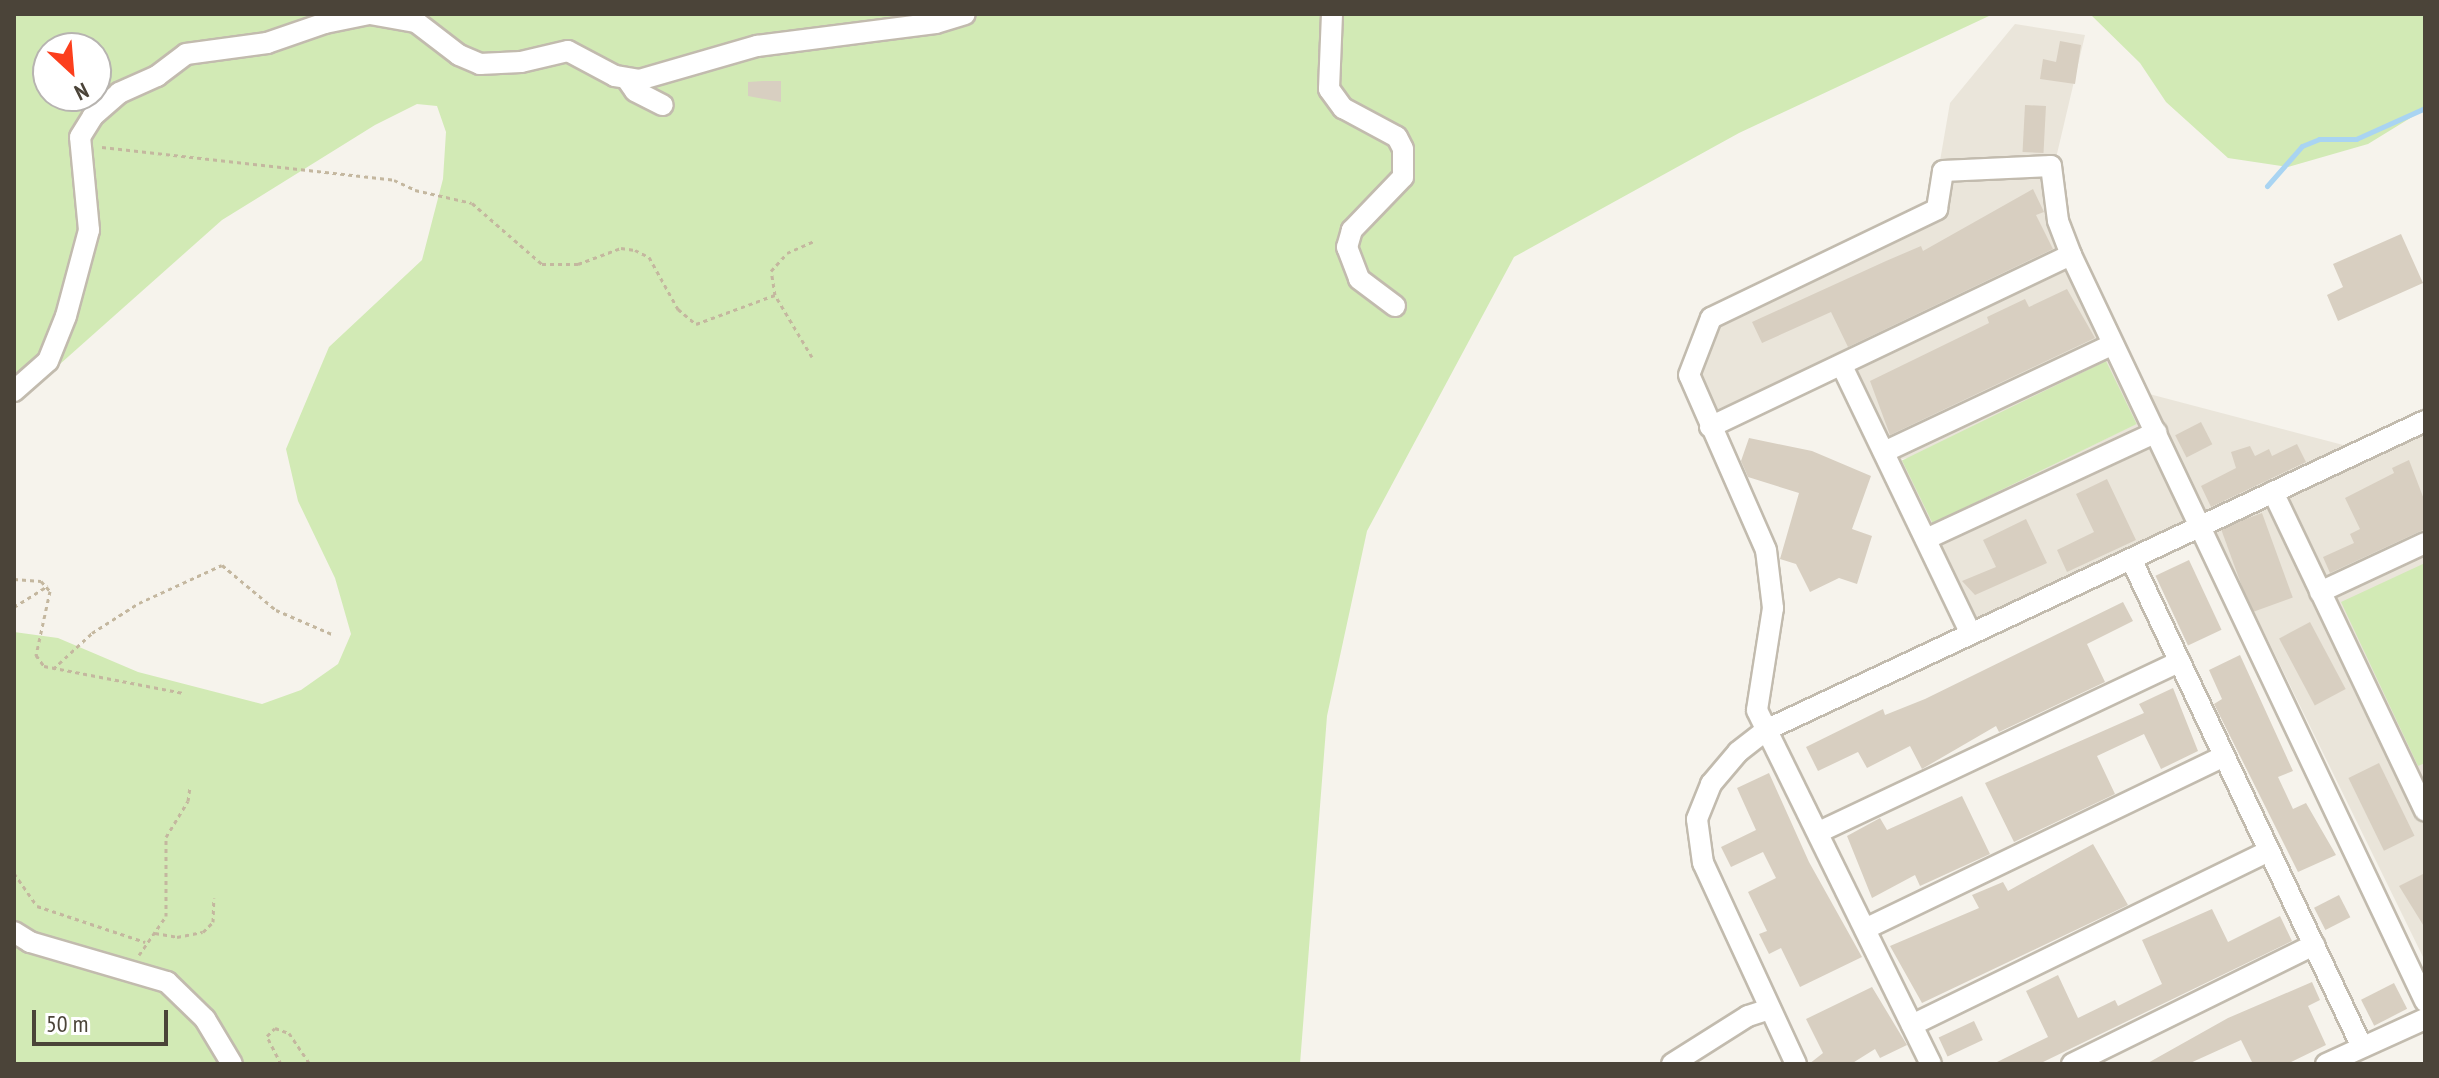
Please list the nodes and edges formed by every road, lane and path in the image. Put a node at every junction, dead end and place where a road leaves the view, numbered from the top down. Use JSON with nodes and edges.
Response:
{"nodes":[{"id":1,"x":369,"y":14,"type":"edge"},
{"id":2,"x":965,"y":14,"type":"edge"},
{"id":3,"x":1332,"y":14,"type":"edge"},
{"id":4,"x":626,"y":78,"type":"junction"},
{"id":5,"x":663,"y":105,"type":"dead end"},
{"id":6,"x":82,"y":148,"type":"junction"},
{"id":7,"x":814,"y":241,"type":"dead end"},
{"id":8,"x":2071,"y":255,"type":"junction"},
{"id":9,"x":775,"y":295,"type":"junction"},
{"id":10,"x":1395,"y":306,"type":"dead end"},
{"id":11,"x":2113,"y":344,"type":"junction"},
{"id":12,"x":812,"y":357,"type":"dead end"},
{"id":13,"x":1842,"y":366,"type":"junction"},
{"id":14,"x":14,"y":391,"type":"edge"},
{"id":15,"x":2425,"y":421,"type":"edge"},
{"id":16,"x":1710,"y":427,"type":"junction"},
{"id":17,"x":2156,"y":432,"type":"junction"},
{"id":18,"x":1884,"y":452,"type":"junction"},
{"id":19,"x":2273,"y":492,"type":"junction"},
{"id":20,"x":2200,"y":526,"type":"junction"},
{"id":21,"x":1926,"y":539,"type":"junction"},
{"id":22,"x":2425,"y":543,"type":"edge"},
{"id":23,"x":2131,"y":559,"type":"junction"},
{"id":24,"x":14,"y":579,"type":"edge"},
{"id":25,"x":48,"y":586,"type":"junction"},
{"id":26,"x":2320,"y":592,"type":"junction"},
{"id":27,"x":14,"y":607,"type":"edge"},
{"id":28,"x":1971,"y":634,"type":"junction"},
{"id":29,"x":334,"y":635,"type":"dead end"},
{"id":30,"x":2180,"y":661,"type":"junction"},
{"id":31,"x":53,"y":669,"type":"junction"},
{"id":32,"x":183,"y":693,"type":"dead end"},
{"id":33,"x":1766,"y":730,"type":"junction"},
{"id":34,"x":2224,"y":756,"type":"junction"},
{"id":35,"x":2418,"y":779,"type":"edge"},
{"id":36,"x":190,"y":786,"type":"dead end"},
{"id":37,"x":2425,"y":811,"type":"edge"},
{"id":38,"x":1819,"y":832,"type":"junction"},
{"id":39,"x":2269,"y":851,"type":"junction"},
{"id":40,"x":14,"y":873,"type":"edge"},
{"id":41,"x":214,"y":898,"type":"dead end"},
{"id":42,"x":1867,"y":928,"type":"junction"},
{"id":43,"x":14,"y":932,"type":"edge"},
{"id":44,"x":154,"y":933,"type":"junction"},
{"id":45,"x":145,"y":942,"type":"junction"},
{"id":46,"x":2314,"y":945,"type":"junction"},
{"id":47,"x":135,"y":971,"type":"junction"},
{"id":48,"x":2425,"y":1001,"type":"edge"},
{"id":49,"x":1769,"y":1009,"type":"junction"},
{"id":50,"x":2425,"y":1019,"type":"edge"},
{"id":51,"x":1912,"y":1025,"type":"junction"},
{"id":52,"x":2362,"y":1047,"type":"junction"},
{"id":53,"x":232,"y":1064,"type":"edge"},
{"id":54,"x":281,"y":1064,"type":"edge"},
{"id":55,"x":310,"y":1064,"type":"edge"},
{"id":56,"x":1672,"y":1064,"type":"edge"},
{"id":57,"x":1796,"y":1064,"type":"edge"},
{"id":58,"x":1931,"y":1064,"type":"edge"},
{"id":59,"x":2072,"y":1064,"type":"edge"},
{"id":60,"x":2326,"y":1064,"type":"edge"}],
"edges":[{"from":1,"to":4,"type":"street"},
{"from":1,"to":6,"type":"street"},
{"from":2,"to":4,"type":"street"},
{"from":3,"to":10,"type":"street"},
{"from":4,"to":5,"type":"street"},
{"from":6,"to":9,"type":"path"},
{"from":6,"to":14,"type":"street"},
{"from":7,"to":9,"type":"path"},
{"from":8,"to":11,"type":"street"},
{"from":8,"to":13,"type":"street"},
{"from":8,"to":16,"type":"street"},
{"from":9,"to":12,"type":"path"},
{"from":11,"to":17,"type":"street"},
{"from":11,"to":18,"type":"street"},
{"from":13,"to":16,"type":"street"},
{"from":13,"to":18,"type":"street"},
{"from":15,"to":19,"type":"street"},
{"from":16,"to":33,"type":"street"},
{"from":17,"to":20,"type":"street"},
{"from":17,"to":21,"type":"street"},
{"from":18,"to":21,"type":"street"},
{"from":19,"to":20,"type":"street"},
{"from":19,"to":26,"type":"street"},
{"from":20,"to":23,"type":"street"},
{"from":20,"to":48,"type":"street"},
{"from":21,"to":28,"type":"street"},
{"from":22,"to":26,"type":"street"},
{"from":23,"to":28,"type":"street"},
{"from":23,"to":30,"type":"street"},
{"from":24,"to":25,"type":"path"},
{"from":25,"to":27,"type":"path"},
{"from":25,"to":31,"type":"path"},
{"from":26,"to":35,"type":"street"},
{"from":28,"to":33,"type":"street"},
{"from":29,"to":31,"type":"path"},
{"from":30,"to":34,"type":"street"},
{"from":30,"to":38,"type":"street"},
{"from":31,"to":32,"type":"path"},
{"from":33,"to":38,"type":"street"},
{"from":33,"to":49,"type":"street"},
{"from":34,"to":39,"type":"street"},
{"from":34,"to":42,"type":"street"},
{"from":35,"to":37,"type":"street"},
{"from":36,"to":44,"type":"path"},
{"from":38,"to":42,"type":"street"},
{"from":39,"to":46,"type":"street"},
{"from":39,"to":51,"type":"street"},
{"from":40,"to":45,"type":"path"},
{"from":41,"to":44,"type":"path"},
{"from":42,"to":51,"type":"street"},
{"from":43,"to":47,"type":"street"},
{"from":44,"to":45,"type":"path"},
{"from":45,"to":47,"type":"path"},
{"from":46,"to":52,"type":"street"},
{"from":46,"to":59,"type":"street"},
{"from":47,"to":53,"type":"street"},
{"from":49,"to":56,"type":"street"},
{"from":49,"to":57,"type":"street"},
{"from":50,"to":52,"type":"street"},
{"from":51,"to":58,"type":"street"},
{"from":52,"to":60,"type":"street"},
{"from":54,"to":55,"type":"path"}]}
